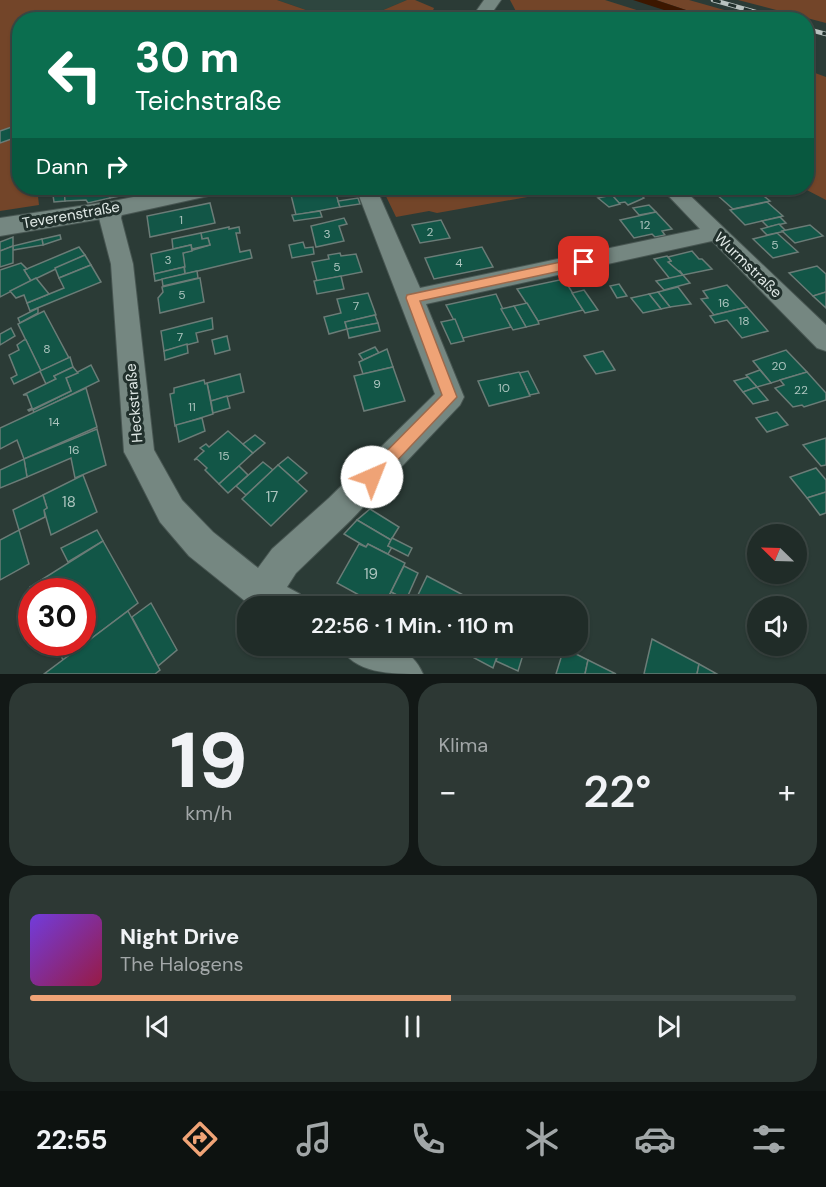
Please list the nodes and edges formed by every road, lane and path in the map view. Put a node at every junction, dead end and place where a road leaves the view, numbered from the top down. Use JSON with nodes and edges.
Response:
{"nodes":[{"id":1,"x":180,"y":195,"type":"edge"},
{"id":2,"x":369,"y":195,"type":"edge"},
{"id":3,"x":678,"y":195,"type":"edge"},
{"id":4,"x":113,"y":209,"type":"junction"},
{"id":5,"x":0,"y":227,"type":"edge"},
{"id":6,"x":715,"y":232,"type":"junction"},
{"id":7,"x":412,"y":298,"type":"junction"},
{"id":8,"x":826,"y":341,"type":"edge"},
{"id":9,"x":262,"y":593,"type":"junction"},
{"id":10,"x":268,"y":596,"type":"edge"},
{"id":11,"x":375,"y":656,"type":"edge"},
{"id":12,"x":404,"y":674,"type":"edge"}],
"edges":[{"from":1,"to":4,"type":"street","name":"Teverenstraße"},
{"from":2,"to":7,"type":"street"},
{"from":3,"to":6,"type":"street","name":"Wurmstraße"},
{"from":4,"to":5,"type":"street","name":"Teverenstraße"},
{"from":4,"to":9,"type":"street","name":"Heckstraße"},
{"from":6,"to":7,"type":"street"},
{"from":6,"to":8,"type":"street","name":"Wurmstraße"},
{"from":7,"to":9,"type":"street"},
{"from":9,"to":10,"type":"street","name":"Heckstraße"},
{"from":11,"to":12,"type":"street"}]}
